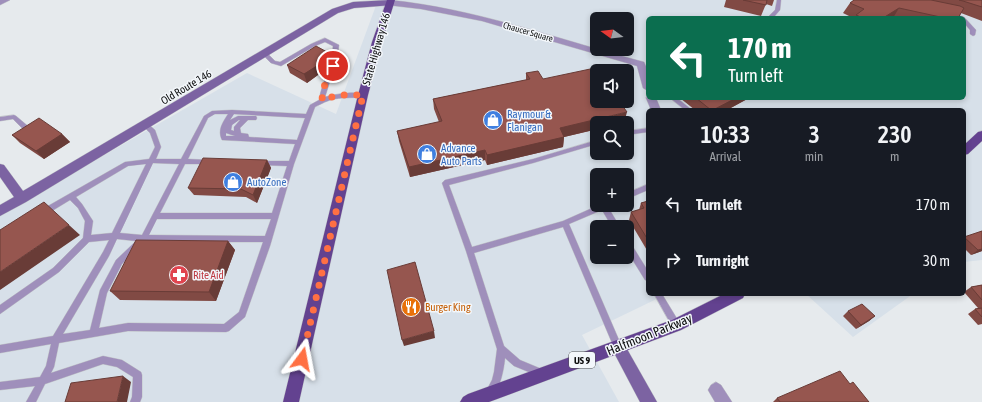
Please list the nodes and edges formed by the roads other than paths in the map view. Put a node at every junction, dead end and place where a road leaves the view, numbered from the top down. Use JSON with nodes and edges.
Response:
{"nodes":[{"id":1,"x":6,"y":0,"type":"edge"},
{"id":2,"x":780,"y":0,"type":"edge"},
{"id":3,"x":390,"y":1,"type":"edge"},
{"id":4,"x":0,"y":2,"type":"edge"},
{"id":5,"x":945,"y":13,"type":"edge"},
{"id":6,"x":772,"y":16,"type":"edge"},
{"id":7,"x":955,"y":16,"type":"edge"},
{"id":8,"x":966,"y":22,"type":"edge"},
{"id":9,"x":973,"y":34,"type":"dead end"},
{"id":10,"x":264,"y":54,"type":"junction"},
{"id":11,"x":646,"y":81,"type":"edge"},
{"id":12,"x":363,"y":95,"type":"junction"},
{"id":13,"x":322,"y":100,"type":"junction"},
{"id":14,"x":676,"y":100,"type":"edge"},
{"id":15,"x":686,"y":108,"type":"edge"},
{"id":16,"x":232,"y":112,"type":"junction"},
{"id":17,"x":299,"y":115,"type":"junction"},
{"id":18,"x":307,"y":116,"type":"junction"},
{"id":19,"x":0,"y":119,"type":"edge"},
{"id":20,"x":145,"y":125,"type":"junction"},
{"id":21,"x":28,"y":129,"type":"edge"},
{"id":22,"x":646,"y":130,"type":"edge"},
{"id":23,"x":634,"y":132,"type":"edge"},
{"id":24,"x":982,"y":136,"type":"edge"},
{"id":25,"x":290,"y":141,"type":"junction"},
{"id":26,"x":298,"y":142,"type":"junction"},
{"id":27,"x":590,"y":144,"type":"edge"},
{"id":28,"x":966,"y":149,"type":"edge"},
{"id":29,"x":152,"y":161,"type":"junction"},
{"id":30,"x":182,"y":161,"type":"junction"},
{"id":31,"x":218,"y":162,"type":"edge"},
{"id":32,"x":254,"y":163,"type":"edge"},
{"id":33,"x":291,"y":164,"type":"junction"},
{"id":34,"x":0,"y":168,"type":"edge"},
{"id":35,"x":646,"y":188,"type":"edge"},
{"id":36,"x":634,"y":193,"type":"edge"},
{"id":37,"x":70,"y":196,"type":"junction"},
{"id":38,"x":22,"y":199,"type":"junction"},
{"id":39,"x":0,"y":212,"type":"edge"},
{"id":40,"x":591,"y":212,"type":"edge"},
{"id":41,"x":37,"y":216,"type":"edge"},
{"id":42,"x":155,"y":216,"type":"junction"},
{"id":43,"x":275,"y":216,"type":"junction"},
{"id":44,"x":565,"y":223,"type":"junction"},
{"id":45,"x":115,"y":236,"type":"junction"},
{"id":46,"x":144,"y":238,"type":"junction"},
{"id":47,"x":87,"y":239,"type":"junction"},
{"id":48,"x":268,"y":239,"type":"junction"},
{"id":49,"x":133,"y":249,"type":"junction"},
{"id":50,"x":470,"y":251,"type":"junction"},
{"id":51,"x":634,"y":255,"type":"edge"},
{"id":52,"x":125,"y":266,"type":"edge"},
{"id":53,"x":646,"y":275,"type":"edge"},
{"id":54,"x":119,"y":277,"type":"edge"},
{"id":55,"x":659,"y":296,"type":"edge"},
{"id":56,"x":733,"y":296,"type":"edge"},
{"id":57,"x":101,"y":300,"type":"junction"},
{"id":58,"x":0,"y":310,"type":"edge"},
{"id":59,"x":676,"y":325,"type":"junction"},
{"id":60,"x":94,"y":332,"type":"junction"},
{"id":61,"x":56,"y":339,"type":"junction"},
{"id":62,"x":618,"y":347,"type":"junction"},
{"id":63,"x":501,"y":349,"type":"junction"},
{"id":64,"x":0,"y":350,"type":"edge"},
{"id":65,"x":545,"y":374,"type":"junction"},
{"id":66,"x":42,"y":381,"type":"junction"},
{"id":67,"x":0,"y":386,"type":"edge"},
{"id":68,"x":487,"y":396,"type":"junction"},
{"id":69,"x":31,"y":402,"type":"edge"},
{"id":70,"x":135,"y":402,"type":"edge"},
{"id":71,"x":291,"y":402,"type":"edge"},
{"id":72,"x":468,"y":402,"type":"edge"},
{"id":73,"x":649,"y":402,"type":"edge"}],
"edges":[{"from":1,"to":4,"type":"street"},
{"from":2,"to":6,"type":"lane"},
{"from":3,"to":10,"type":"street","name":"Old Route 146"},
{"from":3,"to":11,"type":"street","name":"Chaucer Square"},
{"from":3,"to":12,"type":"main road","name":"State Highway 146"},
{"from":5,"to":7,"type":"lane"},
{"from":8,"to":9,"type":"lane"},
{"from":10,"to":13,"type":"lane"},
{"from":10,"to":20,"type":"street","name":"Old Route 146"},
{"from":12,"to":13,"type":"lane"},
{"from":12,"to":71,"type":"main road","name":"State Highway 146"},
{"from":13,"to":18,"type":"lane"},
{"from":14,"to":15,"type":"lane"},
{"from":16,"to":17,"type":"lane"},
{"from":16,"to":25,"type":"lane"},
{"from":16,"to":30,"type":"lane"},
{"from":17,"to":18,"type":"lane"},
{"from":17,"to":25,"type":"lane"},
{"from":18,"to":26,"type":"lane"},
{"from":19,"to":21,"type":"lane"},
{"from":20,"to":29,"type":"lane"},
{"from":20,"to":38,"type":"street","name":"Old Route 146"},
{"from":22,"to":23,"type":"lane"},
{"from":24,"to":28,"type":"main road"},
{"from":25,"to":26,"type":"lane"},
{"from":26,"to":33,"type":"lane"},
{"from":27,"to":50,"type":"lane"},
{"from":29,"to":30,"type":"lane"},
{"from":29,"to":37,"type":"lane"},
{"from":29,"to":45,"type":"lane"},
{"from":30,"to":31,"type":"lane"},
{"from":30,"to":42,"type":"lane"},
{"from":32,"to":33,"type":"lane"},
{"from":33,"to":43,"type":"lane"},
{"from":34,"to":38,"type":"street"},
{"from":35,"to":36,"type":"lane"},
{"from":37,"to":41,"type":"lane"},
{"from":37,"to":47,"type":"lane"},
{"from":38,"to":39,"type":"street","name":"Old Route 146"},
{"from":40,"to":44,"type":"lane"},
{"from":42,"to":43,"type":"lane"},
{"from":42,"to":46,"type":"lane"},
{"from":43,"to":48,"type":"lane"},
{"from":44,"to":50,"type":"lane"},
{"from":44,"to":62,"type":"lane"},
{"from":45,"to":46,"type":"lane"},
{"from":45,"to":47,"type":"lane"},
{"from":45,"to":61,"type":"lane"},
{"from":46,"to":48,"type":"lane"},
{"from":46,"to":49,"type":"lane"},
{"from":47,"to":58,"type":"lane"},
{"from":48,"to":60,"type":"lane"},
{"from":49,"to":52,"type":"lane"},
{"from":49,"to":57,"type":"lane"},
{"from":50,"to":63,"type":"lane"},
{"from":51,"to":53,"type":"lane"},
{"from":54,"to":57,"type":"lane"},
{"from":55,"to":59,"type":"lane"},
{"from":56,"to":59,"type":"main road","name":"Halfmoon Parkway","number":"US 9"},
{"from":57,"to":60,"type":"lane"},
{"from":59,"to":62,"type":"main road","name":"Halfmoon Parkway","number":"US 9"},
{"from":60,"to":61,"type":"lane"},
{"from":61,"to":64,"type":"lane"},
{"from":61,"to":66,"type":"lane"},
{"from":62,"to":65,"type":"main road","name":"Halfmoon Parkway","number":"US 9"},
{"from":62,"to":73,"type":"street"},
{"from":63,"to":65,"type":"lane"},
{"from":63,"to":68,"type":"lane"},
{"from":65,"to":68,"type":"main road","name":"Halfmoon Parkway","number":"US 9"},
{"from":66,"to":67,"type":"lane"},
{"from":66,"to":69,"type":"lane"},
{"from":66,"to":70,"type":"lane"},
{"from":68,"to":72,"type":"main road","name":"Halfmoon Parkway","number":"US 9"}]}
